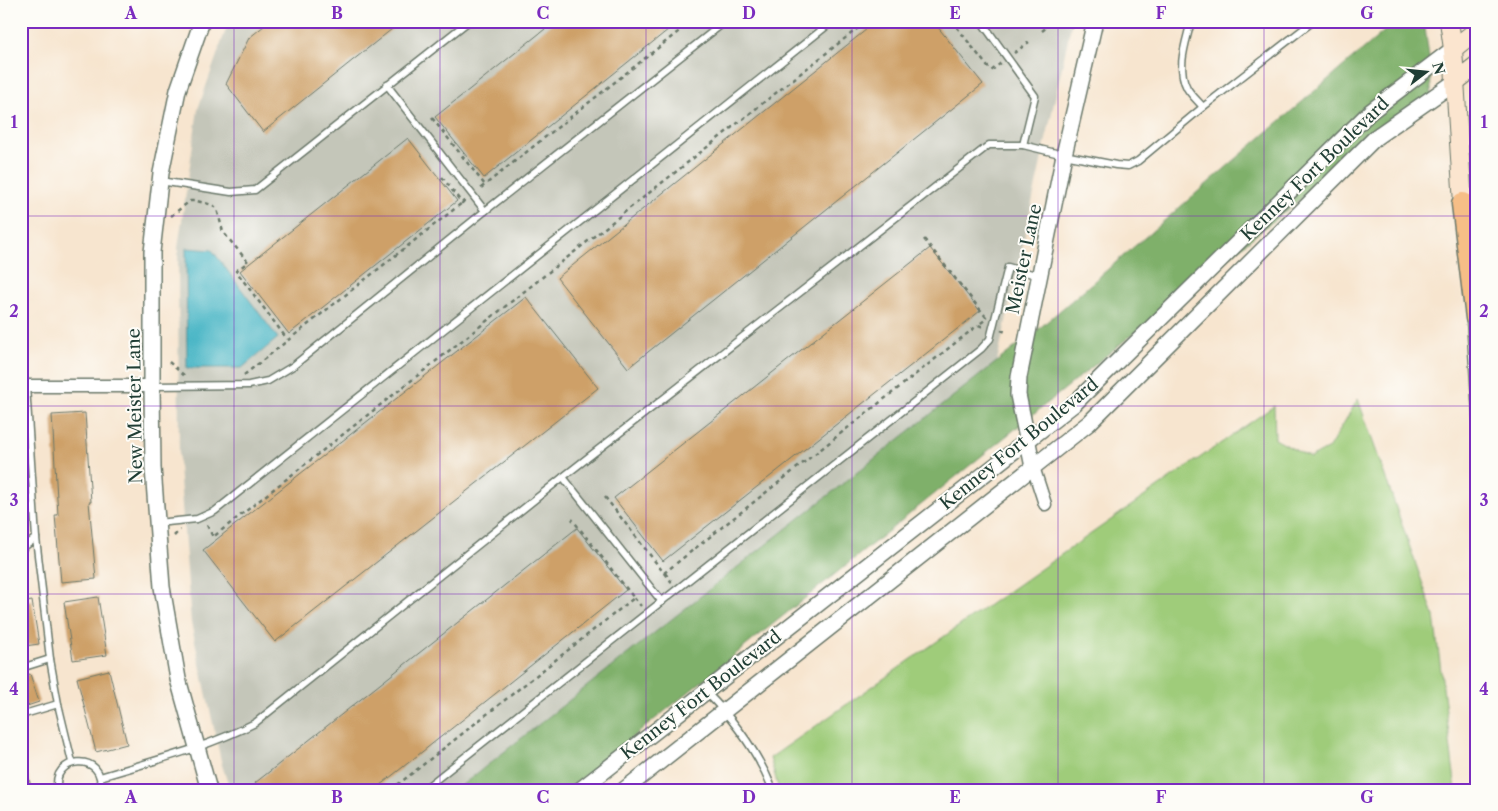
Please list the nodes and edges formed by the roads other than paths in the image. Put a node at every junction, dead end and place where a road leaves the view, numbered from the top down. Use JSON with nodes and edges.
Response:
{"nodes":[{"id":1,"x":202,"y":21,"type":"edge"},
{"id":2,"x":469,"y":21,"type":"edge"},
{"id":3,"x":726,"y":21,"type":"edge"},
{"id":4,"x":833,"y":21,"type":"edge"},
{"id":5,"x":981,"y":21,"type":"edge"},
{"id":6,"x":1095,"y":21,"type":"edge"},
{"id":7,"x":1191,"y":21,"type":"edge"},
{"id":8,"x":1311,"y":21,"type":"edge"},
{"id":9,"x":1450,"y":21,"type":"edge"},
{"id":10,"x":1477,"y":30,"type":"edge"},
{"id":11,"x":1453,"y":49,"type":"junction"},
{"id":12,"x":1477,"y":65,"type":"edge"},
{"id":13,"x":1455,"y":82,"type":"junction"},
{"id":14,"x":387,"y":85,"type":"junction"},
{"id":15,"x":1203,"y":107,"type":"junction"},
{"id":16,"x":1023,"y":145,"type":"junction"},
{"id":17,"x":1064,"y":156,"type":"junction"},
{"id":18,"x":160,"y":181,"type":"junction"},
{"id":19,"x":1463,"y":204,"type":"junction"},
{"id":20,"x":485,"y":211,"type":"junction"},
{"id":21,"x":1039,"y":276,"type":"junction"},
{"id":22,"x":1477,"y":318,"type":"edge"},
{"id":23,"x":24,"y":386,"type":"edge"},
{"id":24,"x":152,"y":386,"type":"junction"},
{"id":25,"x":1477,"y":430,"type":"edge"},
{"id":26,"x":1028,"y":441,"type":"junction"},
{"id":27,"x":1033,"y":467,"type":"junction"},
{"id":28,"x":563,"y":478,"type":"junction"},
{"id":29,"x":1045,"y":504,"type":"dead end"},
{"id":30,"x":157,"y":523,"type":"junction"},
{"id":31,"x":36,"y":538,"type":"junction"},
{"id":32,"x":21,"y":549,"type":"edge"},
{"id":33,"x":662,"y":602,"type":"junction"},
{"id":34,"x":50,"y":659,"type":"junction"},
{"id":35,"x":21,"y":668,"type":"edge"},
{"id":36,"x":706,"y":692,"type":"junction"},
{"id":37,"x":58,"y":704,"type":"junction"},
{"id":38,"x":725,"y":711,"type":"junction"},
{"id":39,"x":21,"y":715,"type":"edge"},
{"id":40,"x":197,"y":748,"type":"junction"},
{"id":41,"x":72,"y":762,"type":"junction"},
{"id":42,"x":100,"y":776,"type":"junction"},
{"id":43,"x":58,"y":790,"type":"edge"},
{"id":44,"x":100,"y":790,"type":"edge"},
{"id":45,"x":209,"y":790,"type":"edge"},
{"id":46,"x":423,"y":790,"type":"edge"},
{"id":47,"x":580,"y":790,"type":"edge"},
{"id":48,"x":624,"y":790,"type":"edge"},
{"id":49,"x":773,"y":790,"type":"edge"}],
"edges":[{"from":1,"to":18,"type":"street","name":"New Meister Lane"},
{"from":2,"to":14,"type":"lane"},
{"from":3,"to":20,"type":"lane"},
{"from":4,"to":30,"type":"lane"},
{"from":5,"to":16,"type":"lane"},
{"from":6,"to":17,"type":"street","name":"Meister Lane"},
{"from":7,"to":15,"type":"lane"},
{"from":8,"to":15,"type":"lane"},
{"from":9,"to":11,"type":"main road"},
{"from":10,"to":11,"type":"main road","name":"Kenney Fort Boulevard"},
{"from":11,"to":13,"type":"main road"},
{"from":11,"to":26,"type":"street","name":"Kenney Fort Boulevard"},
{"from":12,"to":13,"type":"main road","name":"Kenney Fort Boulevard"},
{"from":13,"to":19,"type":"main road"},
{"from":13,"to":27,"type":"street","name":"Kenney Fort Boulevard"},
{"from":14,"to":18,"type":"lane"},
{"from":14,"to":20,"type":"lane"},
{"from":15,"to":17,"type":"lane"},
{"from":16,"to":17,"type":"lane"},
{"from":16,"to":28,"type":"lane"},
{"from":17,"to":21,"type":"street","name":"Meister Lane"},
{"from":18,"to":24,"type":"street","name":"New Meister Lane"},
{"from":19,"to":22,"type":"highway"},
{"from":19,"to":25,"type":"lane"},
{"from":20,"to":24,"type":"lane"},
{"from":21,"to":26,"type":"street","name":"Meister Lane"},
{"from":21,"to":33,"type":"lane"},
{"from":23,"to":24,"type":"street"},
{"from":23,"to":31,"type":"lane"},
{"from":24,"to":30,"type":"street","name":"New Meister Lane"},
{"from":26,"to":27,"type":"street","name":"Meister Lane"},
{"from":26,"to":36,"type":"street","name":"Kenney Fort Boulevard"},
{"from":27,"to":29,"type":"street","name":"Meister Lane"},
{"from":27,"to":38,"type":"street","name":"Kenney Fort Boulevard"},
{"from":28,"to":33,"type":"lane"},
{"from":28,"to":40,"type":"lane"},
{"from":30,"to":40,"type":"street","name":"New Meister Lane"},
{"from":31,"to":32,"type":"lane"},
{"from":31,"to":34,"type":"lane"},
{"from":33,"to":46,"type":"lane"},
{"from":34,"to":35,"type":"lane"},
{"from":34,"to":37,"type":"lane"},
{"from":36,"to":38,"type":"lane"},
{"from":36,"to":47,"type":"street","name":"Kenney Fort Boulevard"},
{"from":37,"to":39,"type":"lane"},
{"from":37,"to":41,"type":"lane"},
{"from":38,"to":48,"type":"street","name":"Kenney Fort Boulevard"},
{"from":38,"to":49,"type":"lane"},
{"from":40,"to":42,"type":"lane"},
{"from":40,"to":45,"type":"street","name":"New Meister Lane"},
{"from":41,"to":42,"type":"lane"},
{"from":41,"to":43,"type":"lane"},
{"from":42,"to":44,"type":"lane"}]}
